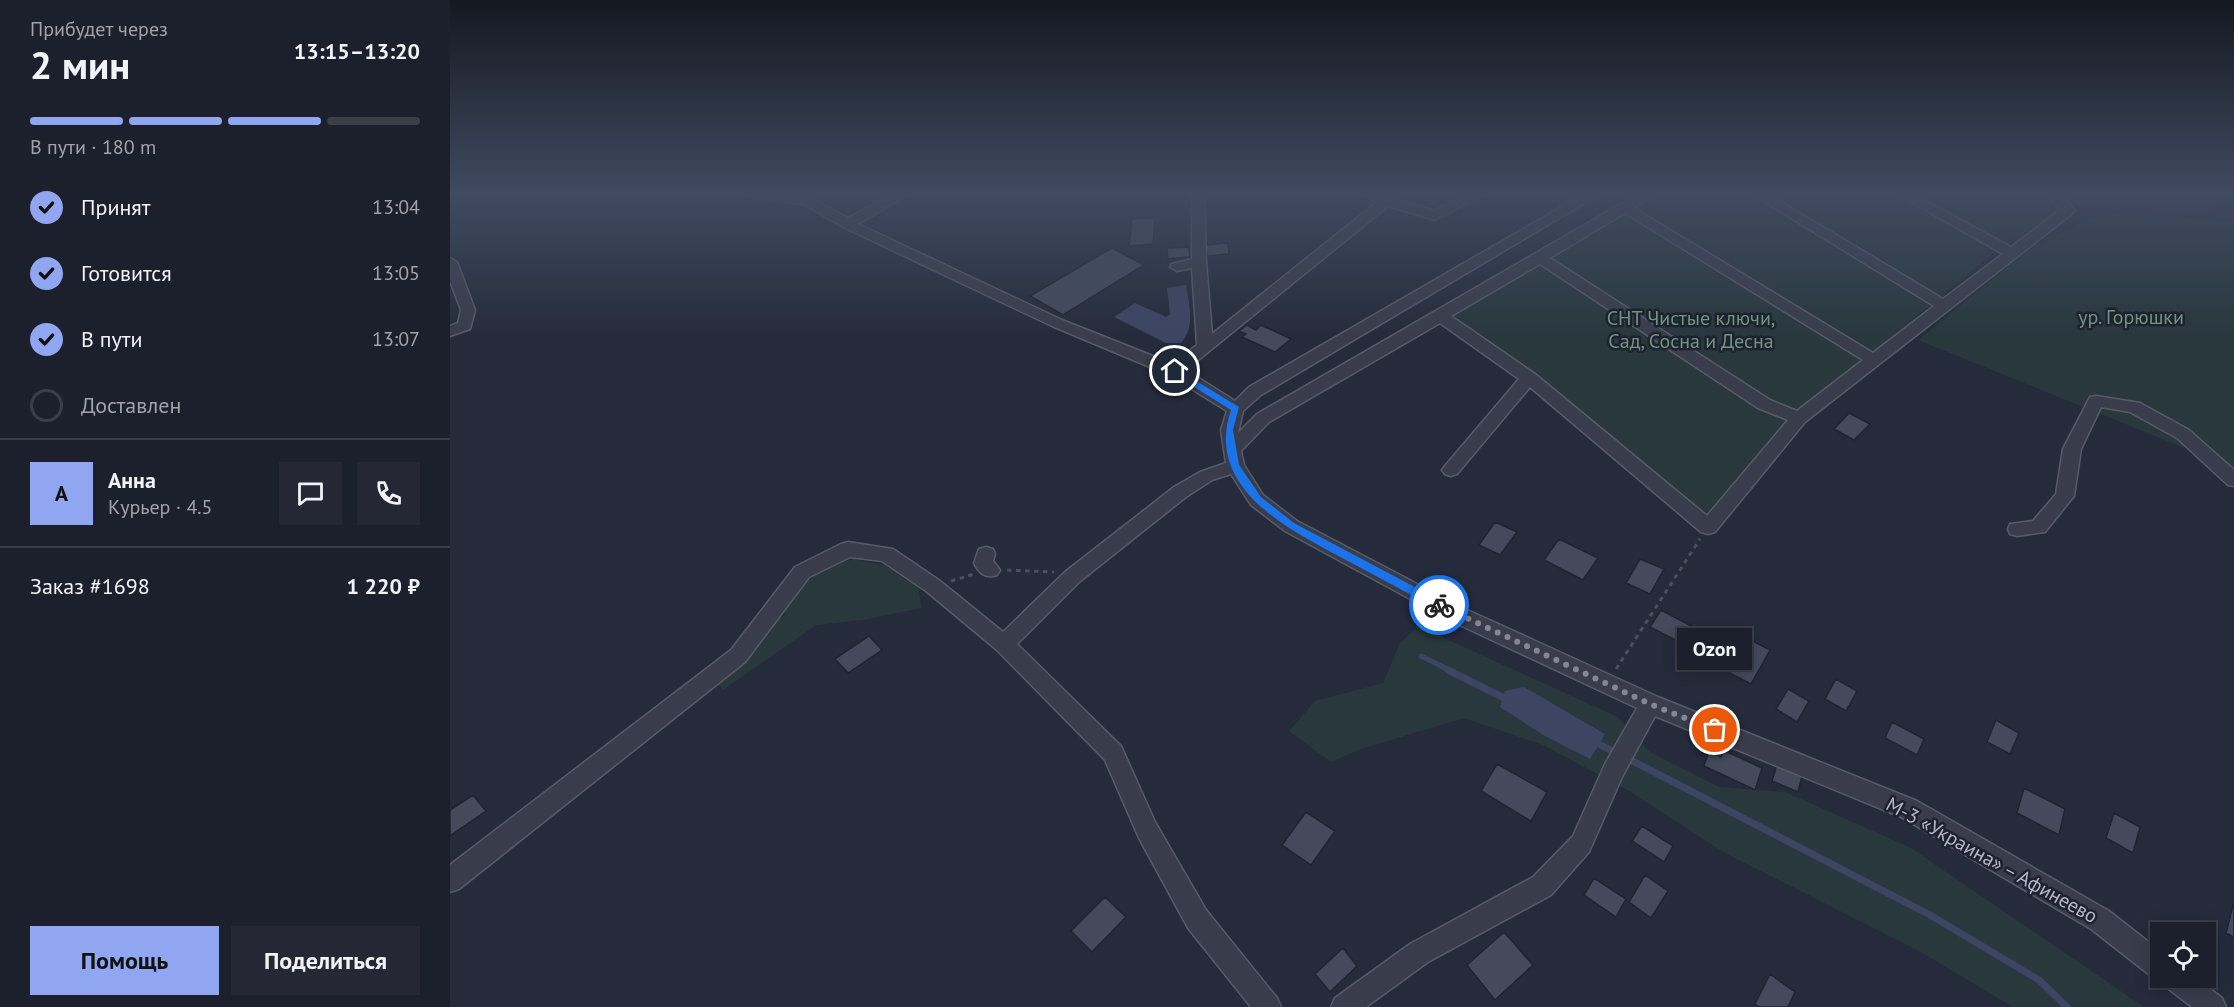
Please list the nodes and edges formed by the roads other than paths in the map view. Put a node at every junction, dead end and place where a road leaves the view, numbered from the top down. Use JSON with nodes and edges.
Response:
{"nodes":[{"id":1,"x":884,"y":241,"type":"edge"},
{"id":2,"x":1199,"y":241,"type":"edge"},
{"id":3,"x":1336,"y":241,"type":"edge"},
{"id":4,"x":1513,"y":241,"type":"edge"},
{"id":5,"x":1567,"y":241,"type":"edge"},
{"id":6,"x":1681,"y":241,"type":"edge"},
{"id":7,"x":1836,"y":241,"type":"edge"},
{"id":8,"x":1990,"y":241,"type":"edge"},
{"id":9,"x":2028,"y":241,"type":"edge"},
{"id":10,"x":2012,"y":253,"type":"junction"},
{"id":11,"x":1539,"y":257,"type":"junction"},
{"id":12,"x":450,"y":262,"type":"edge"},
{"id":13,"x":1199,"y":262,"type":"junction"},
{"id":14,"x":1176,"y":267,"type":"dead end"},
{"id":15,"x":1944,"y":306,"type":"junction"},
{"id":16,"x":1445,"y":320,"type":"junction"},
{"id":17,"x":450,"y":331,"type":"edge"},
{"id":18,"x":1204,"y":347,"type":"junction"},
{"id":19,"x":1874,"y":360,"type":"junction"},
{"id":20,"x":1300,"y":364,"type":"junction"},
{"id":21,"x":1175,"y":371,"type":"junction"},
{"id":22,"x":1529,"y":378,"type":"junction"},
{"id":23,"x":1326,"y":382,"type":"junction"},
{"id":24,"x":1236,"y":409,"type":"junction"},
{"id":25,"x":1799,"y":418,"type":"junction"},
{"id":26,"x":1233,"y":458,"type":"junction"},
{"id":27,"x":1451,"y":470,"type":"dead end"},
{"id":28,"x":2234,"y":480,"type":"edge"},
{"id":29,"x":2018,"y":529,"type":"dead end"},
{"id":30,"x":1004,"y":644,"type":"junction"},
{"id":31,"x":1650,"y":704,"type":"junction"},
{"id":32,"x":450,"y":880,"type":"edge"},
{"id":33,"x":2150,"y":959,"type":"edge"},
{"id":34,"x":2188,"y":988,"type":"edge"},
{"id":35,"x":1268,"y":1007,"type":"edge"},
{"id":36,"x":1344,"y":1007,"type":"edge"},
{"id":37,"x":2213,"y":1007,"type":"edge"}],
"edges":[{"from":1,"to":21,"type":"street"},
{"from":2,"to":13,"type":"street"},
{"from":3,"to":18,"type":"street"},
{"from":4,"to":20,"type":"street"},
{"from":5,"to":11,"type":"street"},
{"from":6,"to":19,"type":"street"},
{"from":7,"to":15,"type":"street"},
{"from":8,"to":10,"type":"street"},
{"from":9,"to":10,"type":"street"},
{"from":10,"to":15,"type":"street"},
{"from":11,"to":16,"type":"street"},
{"from":11,"to":25,"type":"street"},
{"from":12,"to":17,"type":"street"},
{"from":13,"to":14,"type":"street"},
{"from":13,"to":18,"type":"street"},
{"from":15,"to":19,"type":"street"},
{"from":16,"to":22,"type":"street"},
{"from":16,"to":23,"type":"street"},
{"from":18,"to":21,"type":"street"},
{"from":19,"to":25,"type":"street"},
{"from":20,"to":23,"type":"street"},
{"from":20,"to":24,"type":"street"},
{"from":21,"to":24,"type":"street"},
{"from":22,"to":25,"type":"street"},
{"from":22,"to":27,"type":"street"},
{"from":23,"to":26,"type":"street"},
{"from":24,"to":26,"type":"street"},
{"from":26,"to":30,"type":"street"},
{"from":26,"to":31,"type":"street","name":"М-3 «Украина» – Афинеево"},
{"from":28,"to":29,"type":"street"},
{"from":30,"to":32,"type":"street"},
{"from":30,"to":35,"type":"street"},
{"from":31,"to":33,"type":"street","name":"М-3 «Украина» – Афинеево"},
{"from":31,"to":36,"type":"street"},
{"from":34,"to":37,"type":"street"}]}
